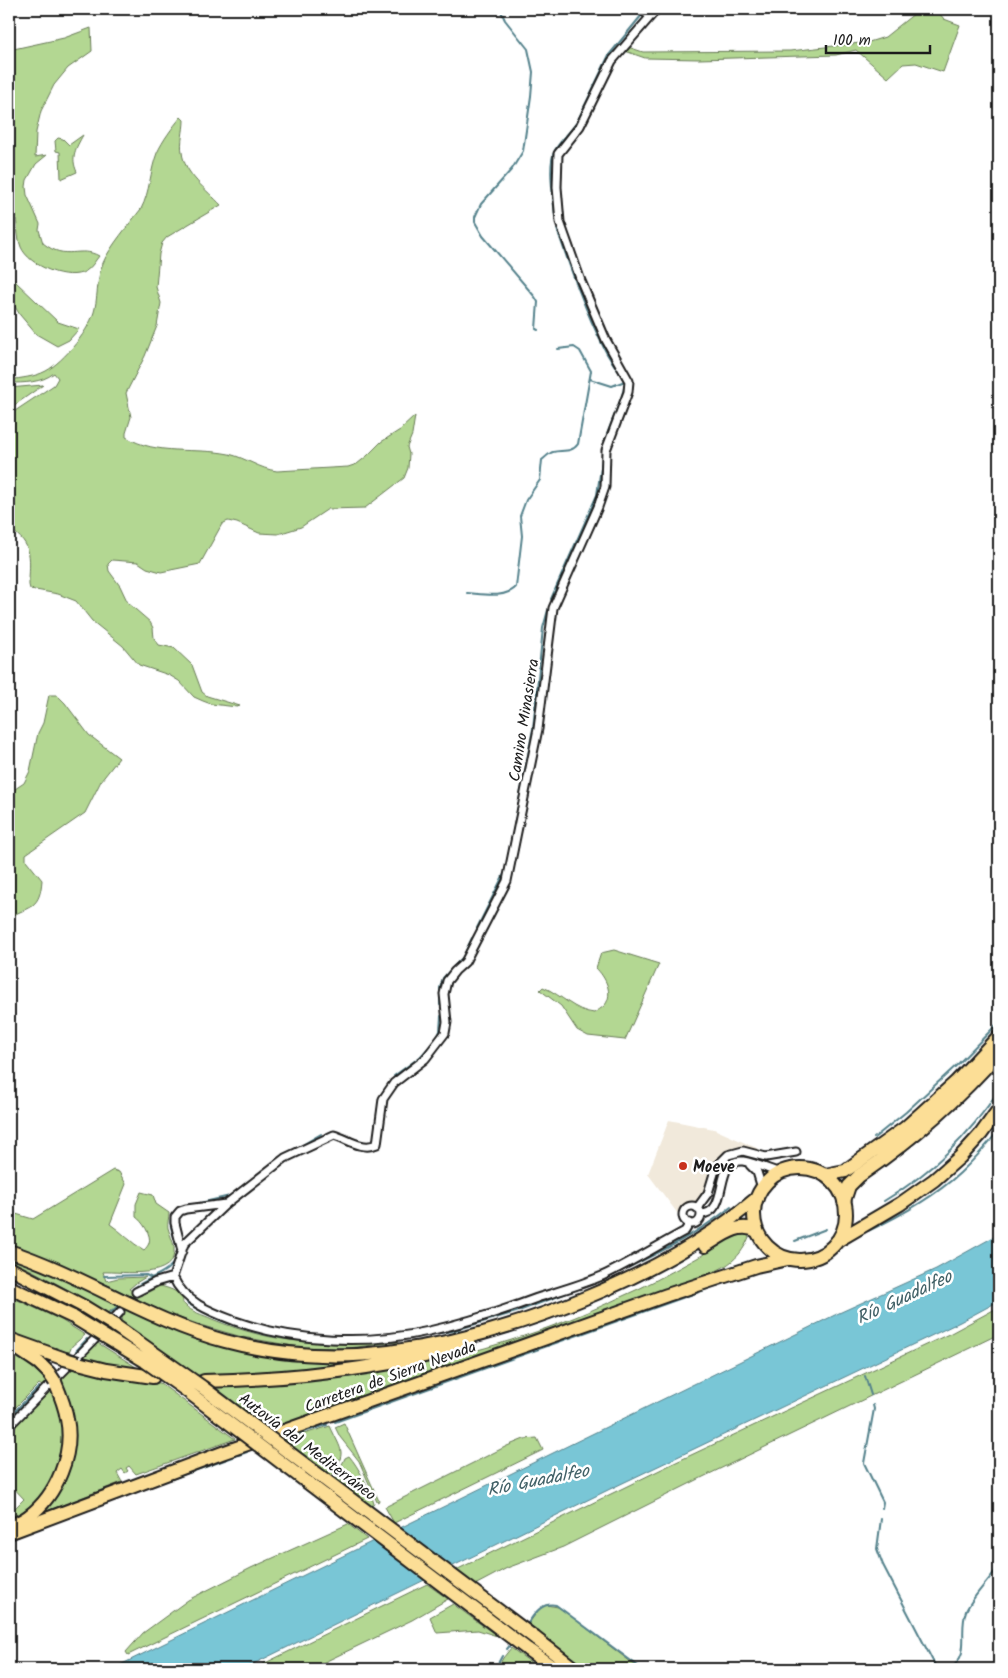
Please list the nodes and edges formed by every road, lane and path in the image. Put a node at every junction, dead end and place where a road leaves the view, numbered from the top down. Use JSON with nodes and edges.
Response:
{"nodes":[{"id":1,"x":640,"y":9,"type":"edge"},
{"id":2,"x":657,"y":9,"type":"edge"},
{"id":3,"x":650,"y":16,"type":"junction"},
{"id":4,"x":999,"y":1036,"type":"edge"},
{"id":5,"x":999,"y":1052,"type":"edge"},
{"id":6,"x":999,"y":1109,"type":"edge"},
{"id":7,"x":796,"y":1152,"type":"dead end"},
{"id":8,"x":748,"y":1163,"type":"junction"},
{"id":9,"x":780,"y":1173,"type":"junction"},
{"id":10,"x":826,"y":1175,"type":"junction"},
{"id":11,"x":759,"y":1193,"type":"junction"},
{"id":12,"x":226,"y":1204,"type":"junction"},
{"id":13,"x":845,"y":1207,"type":"junction"},
{"id":14,"x":699,"y":1211,"type":"junction"},
{"id":15,"x":873,"y":1219,"type":"junction"},
{"id":16,"x":690,"y":1223,"type":"junction"},
{"id":17,"x":757,"y":1231,"type":"junction"},
{"id":18,"x":837,"y":1241,"type":"junction"},
{"id":19,"x":764,"y":1242,"type":"junction"},
{"id":20,"x":182,"y":1250,"type":"junction"},
{"id":21,"x":9,"y":1251,"type":"edge"},
{"id":22,"x":788,"y":1259,"type":"junction"},
{"id":23,"x":9,"y":1268,"type":"edge"},
{"id":24,"x":727,"y":1275,"type":"junction"},
{"id":25,"x":173,"y":1277,"type":"junction"},
{"id":26,"x":9,"y":1287,"type":"edge"},
{"id":27,"x":136,"y":1292,"type":"dead end"},
{"id":28,"x":120,"y":1312,"type":"dead end"},
{"id":29,"x":9,"y":1339,"type":"edge"},
{"id":30,"x":9,"y":1345,"type":"edge"},
{"id":31,"x":154,"y":1377,"type":"dead end"},
{"id":32,"x":204,"y":1381,"type":"dead end"},
{"id":33,"x":9,"y":1426,"type":"edge"},
{"id":34,"x":9,"y":1528,"type":"edge"},
{"id":35,"x":9,"y":1533,"type":"edge"},
{"id":36,"x":531,"y":1643,"type":"junction"},
{"id":37,"x":555,"y":1669,"type":"edge"},
{"id":38,"x":575,"y":1669,"type":"edge"}],
"edges":[{"from":1,"to":3,"type":"street"},
{"from":2,"to":3,"type":"street","name":"Camino Minasierra"},
{"from":3,"to":12,"type":"street","name":"Camino Minasierra"},
{"from":4,"to":10,"type":"highway"},
{"from":5,"to":13,"type":"highway"},
{"from":6,"to":15,"type":"highway"},
{"from":7,"to":14,"type":"street"},
{"from":8,"to":9,"type":"street"},
{"from":8,"to":11,"type":"street"},
{"from":8,"to":14,"type":"street"},
{"from":9,"to":10,"type":"highway"},
{"from":9,"to":11,"type":"highway"},
{"from":10,"to":13,"type":"highway"},
{"from":11,"to":17,"type":"highway"},
{"from":11,"to":21,"type":"highway"},
{"from":12,"to":20,"type":"street","name":"Camino Minasierra"},
{"from":12,"to":20,"type":"street"},
{"from":13,"to":15,"type":"highway"},
{"from":13,"to":18,"type":"highway"},
{"from":14,"to":16,"type":"street"},
{"from":14,"to":16,"type":"street"},
{"from":15,"to":18,"type":"highway"},
{"from":16,"to":25,"type":"street"},
{"from":17,"to":19,"type":"highway"},
{"from":17,"to":32,"type":"highway"},
{"from":18,"to":22,"type":"highway"},
{"from":19,"to":22,"type":"highway"},
{"from":19,"to":24,"type":"highway","name":"Carretera de Sierra Nevada"},
{"from":20,"to":25,"type":"street","name":"Camino Minasierra"},
{"from":22,"to":24,"type":"highway","name":"Carretera de Sierra Nevada"},
{"from":23,"to":36,"type":"highway","name":"Autovía del Mediterráneo","bridge":true},
{"from":24,"to":35,"type":"highway","name":"Carretera de Sierra Nevada"},
{"from":25,"to":27,"type":"street"},
{"from":26,"to":36,"type":"highway","name":"Autovía del Mediterráneo","bridge":true},
{"from":28,"to":33,"type":"street"},
{"from":29,"to":31,"type":"highway","bridge":true},
{"from":30,"to":34,"type":"highway"},
{"from":36,"to":37,"type":"highway","name":"Autovía del Mediterráneo"},
{"from":36,"to":38,"type":"highway","name":"Autovía del Mediterráneo"}]}
